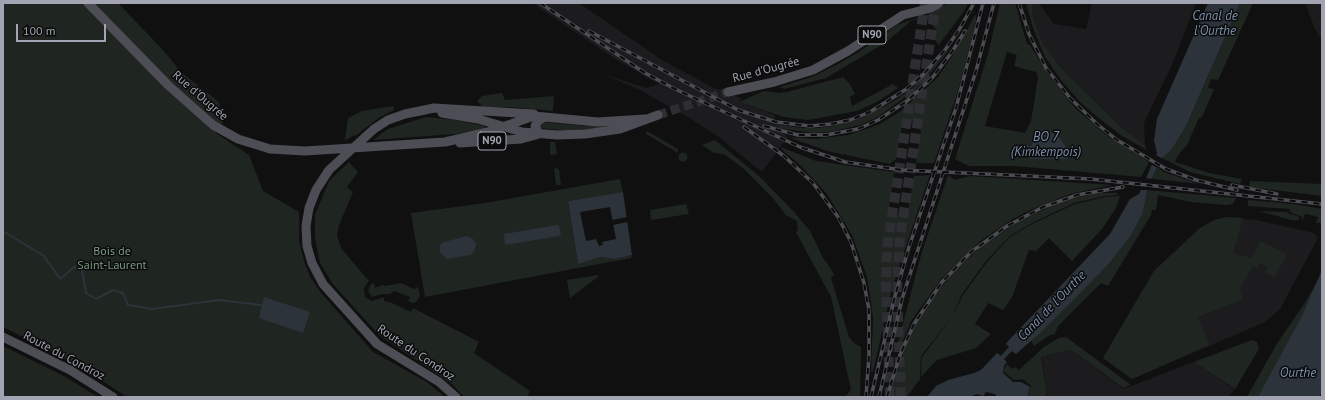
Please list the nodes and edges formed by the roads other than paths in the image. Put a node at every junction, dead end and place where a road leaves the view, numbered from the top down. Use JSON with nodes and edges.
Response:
{"nodes":[{"id":1,"x":88,"y":3,"type":"edge"},
{"id":2,"x":929,"y":3,"type":"edge"},
{"id":3,"x":939,"y":3,"type":"edge"},
{"id":4,"x":915,"y":12,"type":"junction"},
{"id":5,"x":728,"y":92,"type":"tunnel mouth"},
{"id":6,"x":415,"y":112,"type":"junction"},
{"id":7,"x":658,"y":115,"type":"tunnel mouth"},
{"id":8,"x":544,"y":117,"type":"junction"},
{"id":9,"x":645,"y":119,"type":"junction"},
{"id":10,"x":505,"y":126,"type":"junction"},
{"id":11,"x":538,"y":134,"type":"junction"},
{"id":12,"x":445,"y":142,"type":"junction"},
{"id":13,"x":3,"y":337,"type":"edge"},
{"id":14,"x":113,"y":397,"type":"edge"},
{"id":15,"x":456,"y":397,"type":"edge"}],
"edges":[{"from":1,"to":12,"type":"main road","name":"Rue d'Ougrée","number":"N90"},
{"from":2,"to":4,"type":"main road","name":"Rue d'Ougrée","number":"N90"},
{"from":3,"to":4,"type":"main road","name":"Rue d'Ougrée","number":"N90"},
{"from":4,"to":5,"type":"main road","name":"Rue d'Ougrée","number":"N90"},
{"from":6,"to":8,"type":"main road","name":"Route du Condroz"},
{"from":6,"to":10,"type":"main road","name":"Route du Condroz"},
{"from":6,"to":15,"type":"main road","name":"Route du Condroz"},
{"from":7,"to":9,"type":"main road","name":"Rue d'Ougrée","number":"N90"},
{"from":8,"to":9,"type":"main road","name":"Rue d'Ougrée","number":"N90"},
{"from":8,"to":10,"type":"main road","name":"Rue d'Ougrée","number":"N90"},
{"from":8,"to":11,"type":"main road"},
{"from":9,"to":11,"type":"main road","name":"Rue d'Ougrée","number":"N90"},
{"from":10,"to":11,"type":"main road","name":"Route du Condroz"},
{"from":10,"to":12,"type":"main road","name":"Rue d'Ougrée","number":"N90"},
{"from":11,"to":12,"type":"main road","name":"Rue d'Ougrée","number":"N90"},
{"from":13,"to":14,"type":"main road","name":"Route du Condroz"}]}
